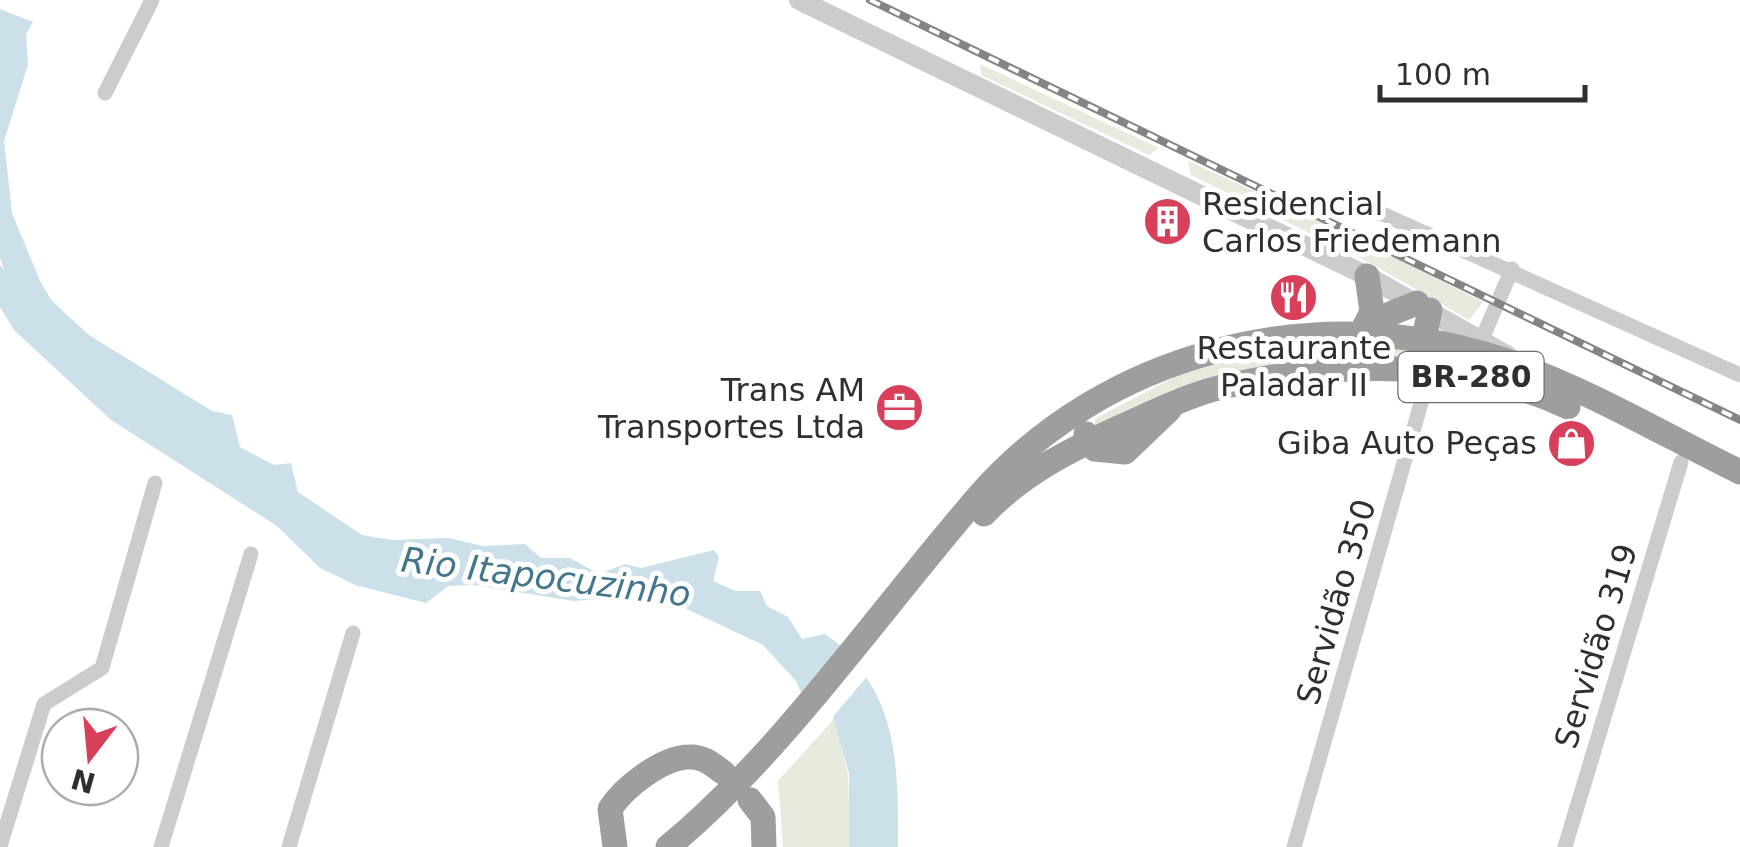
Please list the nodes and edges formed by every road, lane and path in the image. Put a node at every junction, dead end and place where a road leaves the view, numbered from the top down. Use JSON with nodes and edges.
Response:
{"nodes":[{"id":1,"x":152,"y":0,"type":"edge"},
{"id":2,"x":799,"y":0,"type":"edge"},
{"id":3,"x":105,"y":93,"type":"dead end"},
{"id":4,"x":1356,"y":202,"type":"dead end"},
{"id":5,"x":1512,"y":269,"type":"junction"},
{"id":6,"x":1367,"y":276,"type":"junction"},
{"id":7,"x":1424,"y":307,"type":"junction"},
{"id":8,"x":1365,"y":329,"type":"junction"},
{"id":9,"x":1482,"y":339,"type":"junction"},
{"id":10,"x":1424,"y":340,"type":"junction"},
{"id":11,"x":1400,"y":370,"type":"junction"},
{"id":12,"x":1531,"y":371,"type":"junction"},
{"id":13,"x":1430,"y":372,"type":"junction"},
{"id":14,"x":1740,"y":375,"type":"edge"},
{"id":15,"x":1106,"y":394,"type":"junction"},
{"id":16,"x":1088,"y":442,"type":"junction"},
{"id":17,"x":1684,"y":463,"type":"junction"},
{"id":18,"x":1740,"y":472,"type":"edge"},
{"id":19,"x":155,"y":484,"type":"dead end"},
{"id":20,"x":1740,"y":491,"type":"edge"},
{"id":21,"x":251,"y":554,"type":"dead end"},
{"id":22,"x":353,"y":632,"type":"dead end"},
{"id":23,"x":862,"y":645,"type":"junction"},
{"id":24,"x":777,"y":747,"type":"junction"},
{"id":25,"x":724,"y":773,"type":"dead end"},
{"id":26,"x":750,"y":800,"type":"dead end"},
{"id":27,"x":0,"y":846,"type":"edge"},
{"id":28,"x":161,"y":847,"type":"edge"},
{"id":29,"x":288,"y":847,"type":"edge"},
{"id":30,"x":615,"y":847,"type":"edge"},
{"id":31,"x":668,"y":847,"type":"edge"},
{"id":32,"x":690,"y":847,"type":"edge"},
{"id":33,"x":764,"y":847,"type":"edge"},
{"id":34,"x":1294,"y":847,"type":"edge"},
{"id":35,"x":1565,"y":847,"type":"edge"},
{"id":36,"x":1572,"y":847,"type":"edge"}],
"edges":[{"from":1,"to":3,"type":"street"},
{"from":2,"to":6,"type":"street"},
{"from":4,"to":5,"type":"street"},
{"from":5,"to":9,"type":"street"},
{"from":5,"to":14,"type":"street"},
{"from":6,"to":7,"type":"street"},
{"from":6,"to":8,"type":"highway"},
{"from":7,"to":8,"type":"highway"},
{"from":7,"to":9,"type":"street"},
{"from":7,"to":10,"type":"highway"},
{"from":8,"to":10,"type":"highway","number":"BR-280"},
{"from":8,"to":15,"type":"highway","number":"BR-280"},
{"from":9,"to":12,"type":"street"},
{"from":10,"to":11,"type":"highway"},
{"from":10,"to":12,"type":"highway","number":"BR-280"},
{"from":11,"to":13,"type":"highway","number":"BR-280"},
{"from":11,"to":16,"type":"highway","number":"BR-280"},
{"from":12,"to":18,"type":"highway","number":"BR-280"},
{"from":13,"to":17,"type":"highway","number":"BR-280"},
{"from":13,"to":34,"type":"street","name":"Servidão 350"},
{"from":15,"to":16,"type":"highway"},
{"from":15,"to":23,"type":"highway","number":"BR-280"},
{"from":16,"to":23,"type":"highway","number":"BR-280"},
{"from":17,"to":20,"type":"highway","number":"BR-280"},
{"from":17,"to":35,"type":"street","name":"Servidão 319"},
{"from":17,"to":36,"type":"street"},
{"from":19,"to":27,"type":"street"},
{"from":21,"to":28,"type":"street"},
{"from":22,"to":29,"type":"street"},
{"from":23,"to":24,"type":"highway","number":"BR-280"},
{"from":24,"to":31,"type":"highway","number":"BR-280"},
{"from":24,"to":32,"type":"highway","number":"BR-280"},
{"from":25,"to":30,"type":"highway"},
{"from":26,"to":33,"type":"highway"}]}
